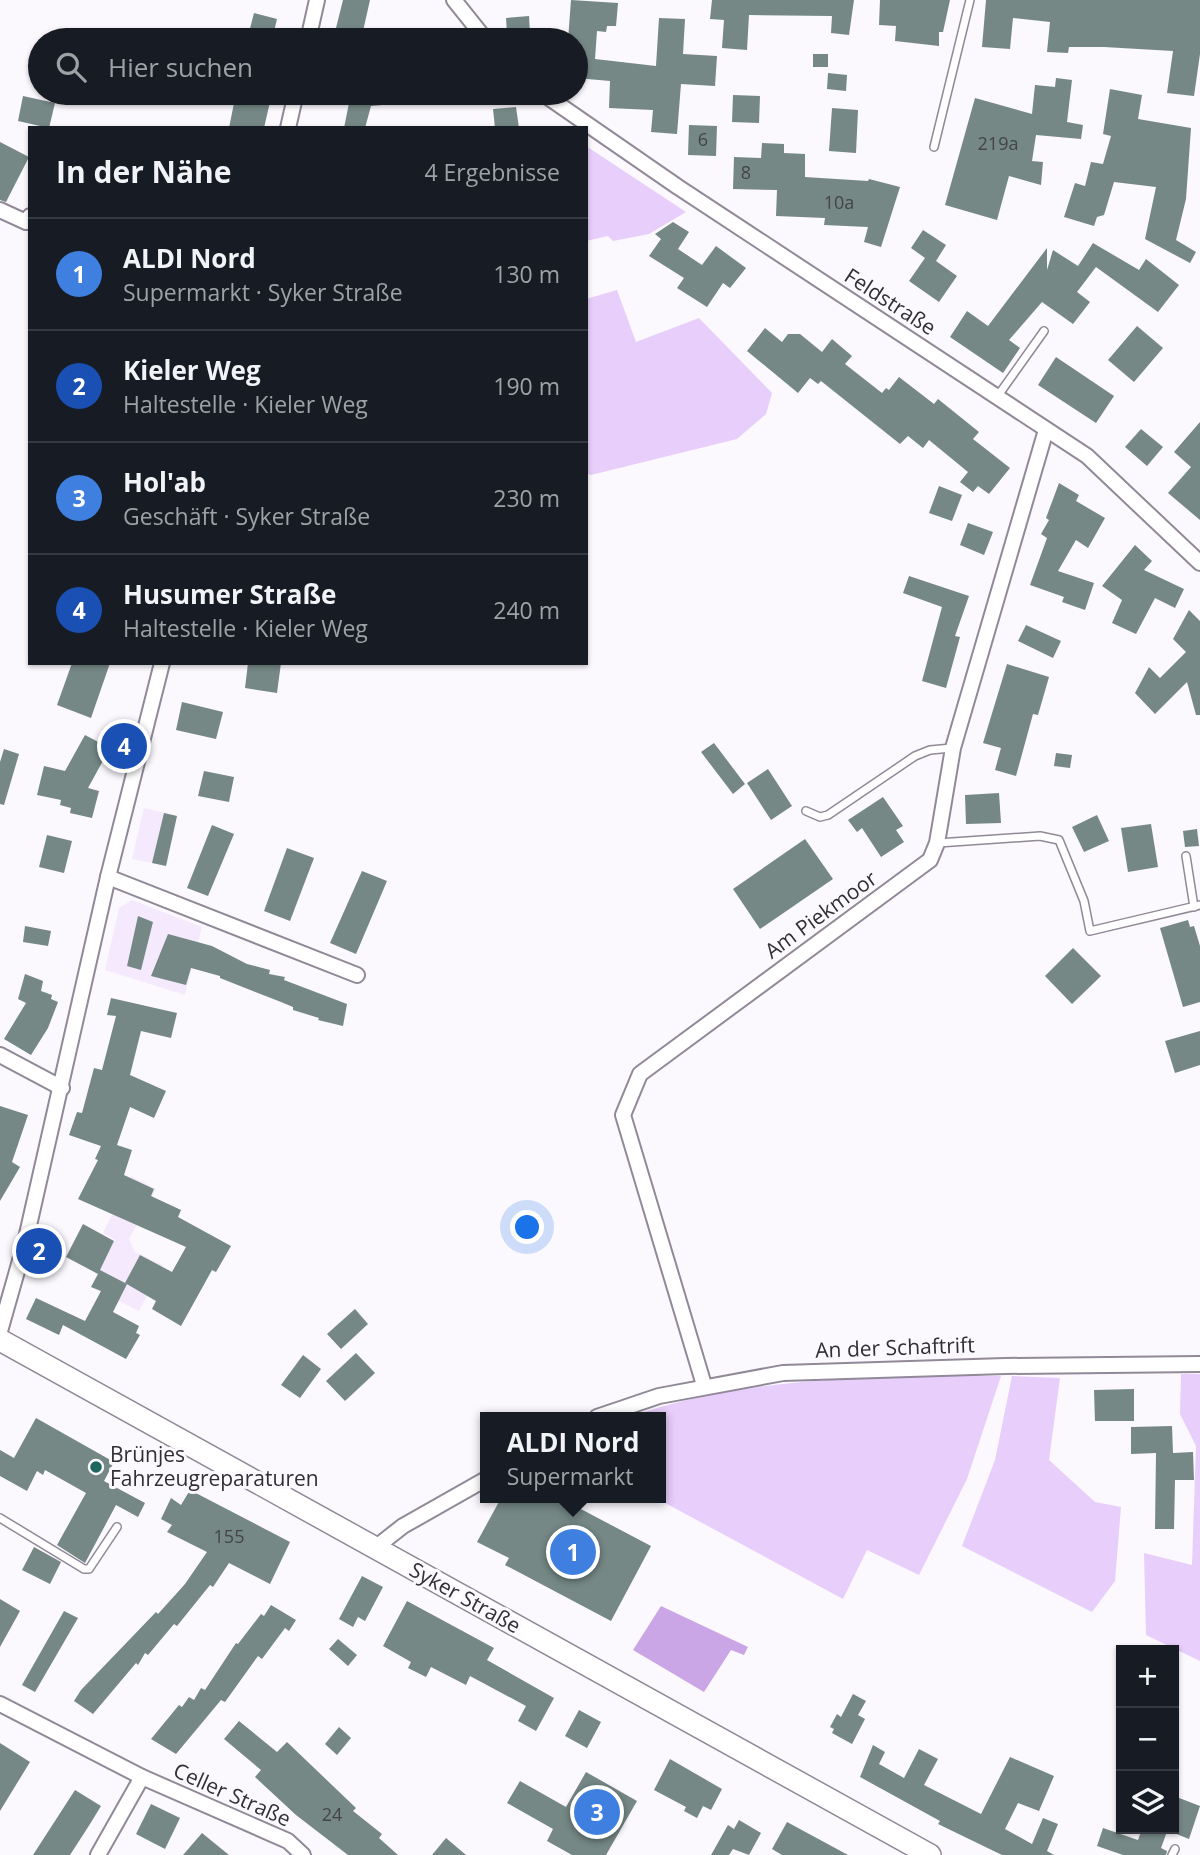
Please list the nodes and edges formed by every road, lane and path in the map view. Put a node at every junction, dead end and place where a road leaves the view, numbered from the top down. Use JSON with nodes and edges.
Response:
{"nodes":[{"id":1,"x":317,"y":0,"type":"edge"},
{"id":2,"x":454,"y":0,"type":"edge"},
{"id":3,"x":970,"y":0,"type":"edge"},
{"id":4,"x":311,"y":28,"type":"edge"},
{"id":5,"x":476,"y":28,"type":"edge"},
{"id":6,"x":293,"y":105,"type":"edge"},
{"id":7,"x":559,"y":105,"type":"edge"},
{"id":8,"x":288,"y":126,"type":"edge"},
{"id":9,"x":934,"y":147,"type":"dead end"},
{"id":10,"x":0,"y":209,"type":"edge"},
{"id":11,"x":28,"y":219,"type":"edge"},
{"id":12,"x":1044,"y":331,"type":"dead end"},
{"id":13,"x":996,"y":397,"type":"junction"},
{"id":14,"x":1046,"y":430,"type":"junction"},
{"id":15,"x":1200,"y":563,"type":"edge"},
{"id":16,"x":161,"y":665,"type":"edge"},
{"id":17,"x":953,"y":748,"type":"junction"},
{"id":18,"x":806,"y":811,"type":"dead end"},
{"id":19,"x":937,"y":843,"type":"junction"},
{"id":20,"x":1186,"y":856,"type":"dead end"},
{"id":21,"x":108,"y":877,"type":"junction"},
{"id":22,"x":1197,"y":906,"type":"edge"},
{"id":23,"x":357,"y":975,"type":"dead end"},
{"id":24,"x":0,"y":1055,"type":"edge"},
{"id":25,"x":62,"y":1088,"type":"junction"},
{"id":26,"x":0,"y":1331,"type":"edge"},
{"id":27,"x":0,"y":1340,"type":"edge"},
{"id":28,"x":1200,"y":1364,"type":"edge"},
{"id":29,"x":704,"y":1385,"type":"junction"},
{"id":30,"x":612,"y":1412,"type":"edge"},
{"id":31,"x":480,"y":1482,"type":"edge"},
{"id":32,"x":0,"y":1518,"type":"edge"},
{"id":33,"x":117,"y":1527,"type":"dead end"},
{"id":34,"x":375,"y":1548,"type":"junction"},
{"id":35,"x":0,"y":1704,"type":"edge"},
{"id":36,"x":142,"y":1777,"type":"junction"},
{"id":37,"x":99,"y":1855,"type":"edge"},
{"id":38,"x":303,"y":1855,"type":"edge"},
{"id":39,"x":930,"y":1855,"type":"edge"}],
"edges":[{"from":1,"to":4,"type":"street"},
{"from":2,"to":5,"type":"street"},
{"from":3,"to":9,"type":"lane"},
{"from":6,"to":8,"type":"street"},
{"from":7,"to":13,"type":"street","name":"Feldstraße"},
{"from":10,"to":11,"type":"street"},
{"from":12,"to":13,"type":"lane"},
{"from":13,"to":14,"type":"street","name":"Feldstraße"},
{"from":14,"to":15,"type":"street","name":"Feldstraße"},
{"from":14,"to":17,"type":"street","name":"Am Piekmoor"},
{"from":16,"to":21,"type":"street"},
{"from":17,"to":18,"type":"lane"},
{"from":17,"to":19,"type":"street","name":"Am Piekmoor"},
{"from":19,"to":22,"type":"lane"},
{"from":19,"to":29,"type":"street","name":"Am Piekmoor"},
{"from":20,"to":22,"type":"lane"},
{"from":21,"to":23,"type":"street"},
{"from":21,"to":25,"type":"street"},
{"from":24,"to":25,"type":"street"},
{"from":25,"to":26,"type":"street"},
{"from":27,"to":34,"type":"main road","name":"Syker Straße"},
{"from":28,"to":29,"type":"street","name":"An der Schaftrift"},
{"from":29,"to":30,"type":"street","name":"An der Schaftrift"},
{"from":31,"to":34,"type":"street"},
{"from":32,"to":33,"type":"lane"},
{"from":34,"to":39,"type":"main road","name":"Syker Straße"},
{"from":35,"to":36,"type":"street","name":"Celler Straße"},
{"from":36,"to":37,"type":"street","name":"Celler Straße"},
{"from":36,"to":38,"type":"street","name":"Celler Straße"}]}
